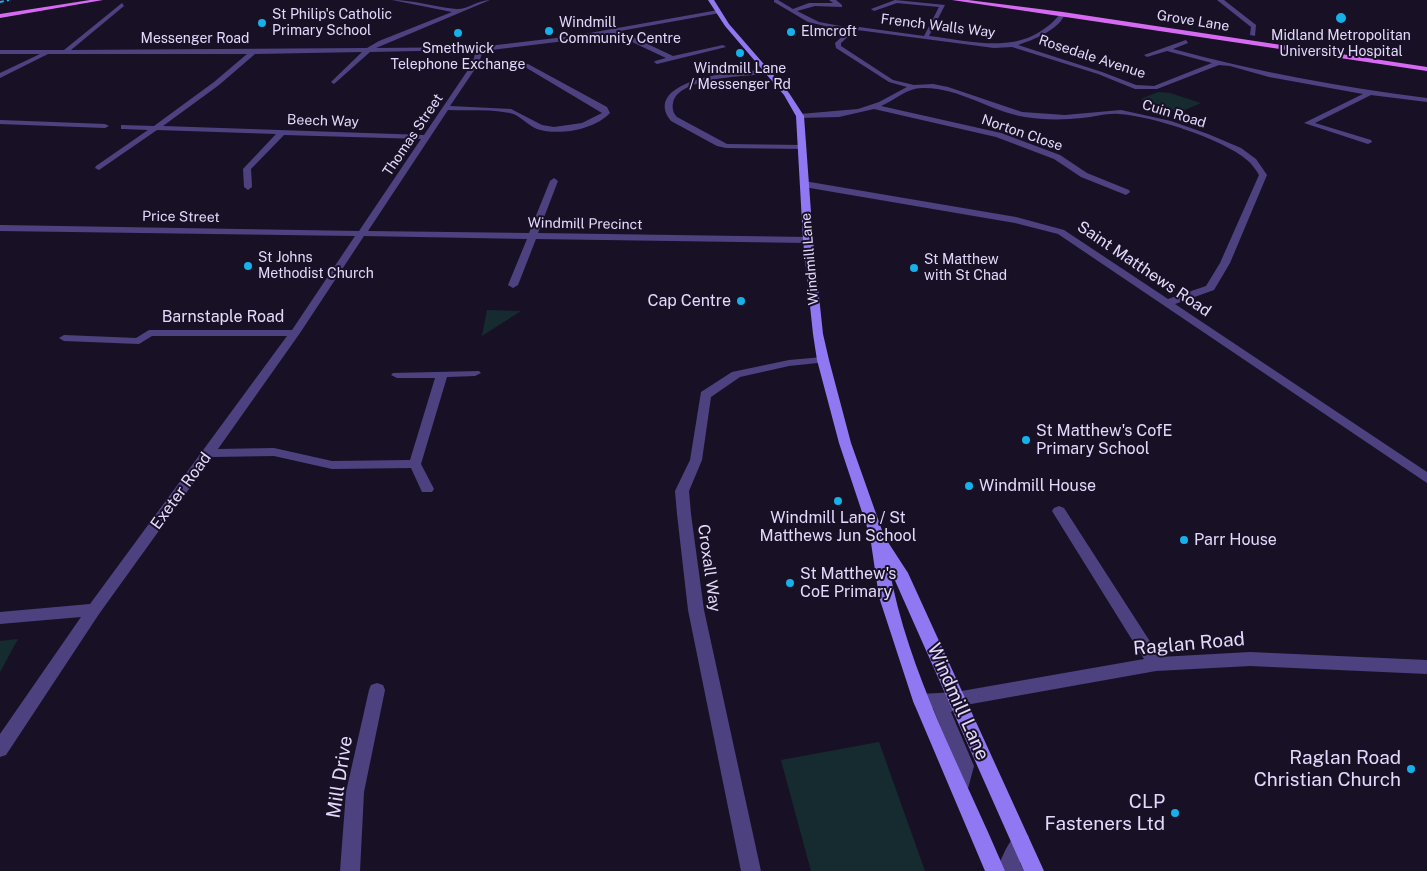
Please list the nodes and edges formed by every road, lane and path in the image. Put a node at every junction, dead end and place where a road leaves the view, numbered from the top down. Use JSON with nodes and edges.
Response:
{"nodes":[{"id":1,"x":75,"y":0,"type":"edge"},
{"id":2,"x":100,"y":0,"type":"edge"},
{"id":3,"x":395,"y":0,"type":"edge"},
{"id":4,"x":487,"y":0,"type":"edge"},
{"id":5,"x":832,"y":0,"type":"edge"},
{"id":6,"x":955,"y":0,"type":"edge"},
{"id":7,"x":996,"y":0,"type":"edge"},
{"id":8,"x":1220,"y":0,"type":"edge"},
{"id":9,"x":713,"y":1,"type":"edge"},
{"id":10,"x":776,"y":1,"type":"dead end"},
{"id":11,"x":868,"y":4,"type":"dead end"},
{"id":12,"x":122,"y":6,"type":"dead end"},
{"id":13,"x":840,"y":6,"type":"junction"},
{"id":14,"x":880,"y":6,"type":"junction"},
{"id":15,"x":874,"y":8,"type":"dead end"},
{"id":16,"x":457,"y":11,"type":"junction"},
{"id":17,"x":793,"y":11,"type":"junction"},
{"id":18,"x":0,"y":12,"type":"edge"},
{"id":19,"x":718,"y":12,"type":"junction"},
{"id":20,"x":836,"y":12,"type":"dead end"},
{"id":21,"x":1063,"y":14,"type":"junction"},
{"id":22,"x":0,"y":16,"type":"edge"},
{"id":23,"x":832,"y":19,"type":"dead end"},
{"id":24,"x":827,"y":25,"type":"junction"},
{"id":25,"x":859,"y":29,"type":"dead end"},
{"id":26,"x":614,"y":31,"type":"junction"},
{"id":27,"x":1234,"y":32,"type":"dead end"},
{"id":28,"x":1244,"y":34,"type":"dead end"},
{"id":29,"x":1253,"y":35,"type":"junction"},
{"id":30,"x":1261,"y":36,"type":"dead end"},
{"id":31,"x":926,"y":37,"type":"junction"},
{"id":32,"x":1186,"y":42,"type":"dead end"},
{"id":33,"x":1012,"y":45,"type":"junction"},
{"id":34,"x":723,"y":47,"type":"dead end"},
{"id":35,"x":480,"y":49,"type":"junction"},
{"id":36,"x":1167,"y":49,"type":"junction"},
{"id":37,"x":368,"y":50,"type":"junction"},
{"id":38,"x":0,"y":52,"type":"edge"},
{"id":39,"x":253,"y":52,"type":"junction"},
{"id":40,"x":47,"y":53,"type":"junction"},
{"id":41,"x":64,"y":53,"type":"junction"},
{"id":42,"x":1147,"y":55,"type":"dead end"},
{"id":43,"x":673,"y":59,"type":"junction"},
{"id":44,"x":657,"y":62,"type":"dead end"},
{"id":45,"x":1218,"y":63,"type":"junction"},
{"id":46,"x":475,"y":64,"type":"junction"},
{"id":47,"x":1427,"y":69,"type":"edge"},
{"id":48,"x":767,"y":72,"type":"junction"},
{"id":49,"x":0,"y":76,"type":"edge"},
{"id":50,"x":335,"y":77,"type":"dead end"},
{"id":51,"x":914,"y":87,"type":"junction"},
{"id":52,"x":1370,"y":94,"type":"junction"},
{"id":53,"x":1427,"y":100,"type":"edge"},
{"id":54,"x":874,"y":107,"type":"junction"},
{"id":55,"x":446,"y":108,"type":"junction"},
{"id":56,"x":800,"y":116,"type":"junction"},
{"id":57,"x":0,"y":122,"type":"edge"},
{"id":58,"x":105,"y":126,"type":"dead end"},
{"id":59,"x":124,"y":127,"type":"dead end"},
{"id":60,"x":154,"y":128,"type":"junction"},
{"id":61,"x":282,"y":133,"type":"junction"},
{"id":62,"x":427,"y":137,"type":"junction"},
{"id":63,"x":1368,"y":142,"type":"dead end"},
{"id":64,"x":801,"y":147,"type":"junction"},
{"id":65,"x":99,"y":168,"type":"dead end"},
{"id":66,"x":554,"y":181,"type":"dead end"},
{"id":67,"x":804,"y":184,"type":"junction"},
{"id":68,"x":248,"y":186,"type":"dead end"},
{"id":69,"x":1126,"y":192,"type":"dead end"},
{"id":70,"x":0,"y":228,"type":"edge"},
{"id":71,"x":361,"y":232,"type":"junction"},
{"id":72,"x":531,"y":237,"type":"junction"},
{"id":73,"x":808,"y":240,"type":"junction"},
{"id":74,"x":513,"y":285,"type":"dead end"},
{"id":75,"x":1168,"y":303,"type":"junction"},
{"id":76,"x":295,"y":334,"type":"junction"},
{"id":77,"x":64,"y":338,"type":"dead end"},
{"id":78,"x":823,"y":360,"type":"junction"},
{"id":79,"x":475,"y":373,"type":"dead end"},
{"id":80,"x":397,"y":374,"type":"dead end"},
{"id":81,"x":442,"y":374,"type":"junction"},
{"id":82,"x":209,"y":453,"type":"junction"},
{"id":83,"x":415,"y":464,"type":"junction"},
{"id":84,"x":1427,"y":478,"type":"edge"},
{"id":85,"x":428,"y":489,"type":"dead end"},
{"id":86,"x":1060,"y":511,"type":"dead end"},
{"id":87,"x":877,"y":536,"type":"junction"},
{"id":88,"x":94,"y":610,"type":"junction"},
{"id":89,"x":0,"y":618,"type":"edge"},
{"id":90,"x":1156,"y":664,"type":"junction"},
{"id":91,"x":1427,"y":667,"type":"edge"},
{"id":92,"x":377,"y":690,"type":"dead end"},
{"id":93,"x":956,"y":699,"type":"junction"},
{"id":94,"x":921,"y":700,"type":"junction"},
{"id":95,"x":0,"y":749,"type":"edge"},
{"id":96,"x":960,"y":790,"type":"junction"},
{"id":97,"x":1021,"y":842,"type":"junction"},
{"id":98,"x":350,"y":871,"type":"edge"},
{"id":99,"x":751,"y":871,"type":"edge"},
{"id":100,"x":995,"y":871,"type":"edge"},
{"id":101,"x":1014,"y":871,"type":"edge"},
{"id":102,"x":1034,"y":871,"type":"edge"}],
"edges":[{"from":1,"to":18,"type":"main road"},
{"from":2,"to":22,"type":"main road"},
{"from":3,"to":16,"type":"street"},
{"from":4,"to":16,"type":"street"},
{"from":5,"to":13,"type":"street"},
{"from":6,"to":21,"type":"main road","name":"Grove Lane"},
{"from":7,"to":27,"type":"main road","name":"Grove Lane"},
{"from":8,"to":29,"type":"street"},
{"from":9,"to":19,"type":"main road","name":"Windmill Lane"},
{"from":10,"to":17,"type":"street"},
{"from":11,"to":14,"type":"street"},
{"from":12,"to":41,"type":"street"},
{"from":13,"to":17,"type":"street"},
{"from":13,"to":20,"type":"street"},
{"from":14,"to":15,"type":"street"},
{"from":14,"to":31,"type":"street"},
{"from":16,"to":37,"type":"street"},
{"from":17,"to":24,"type":"street"},
{"from":19,"to":26,"type":"street","name":"Messenger Road"},
{"from":19,"to":48,"type":"main road","name":"Windmill Lane"},
{"from":21,"to":33,"type":"street","name":"French Walls Way"},
{"from":21,"to":47,"type":"main road","name":"Grove Lane"},
{"from":23,"to":24,"type":"street"},
{"from":24,"to":51,"type":"street"},
{"from":25,"to":31,"type":"street","name":"French Walls Way"},
{"from":26,"to":35,"type":"street","name":"Messenger Road"},
{"from":26,"to":43,"type":"street"},
{"from":28,"to":29,"type":"main road","name":"Grove Lane"},
{"from":29,"to":30,"type":"main road","name":"Grove Lane"},
{"from":31,"to":33,"type":"street","name":"French Walls Way"},
{"from":32,"to":36,"type":"street"},
{"from":33,"to":45,"type":"street","name":"Rosedale Avenue"},
{"from":34,"to":43,"type":"street"},
{"from":35,"to":37,"type":"street","name":"Messenger Road"},
{"from":35,"to":46,"type":"street","name":"Thomas Street"},
{"from":36,"to":42,"type":"street"},
{"from":36,"to":45,"type":"street"},
{"from":37,"to":39,"type":"street","name":"Messenger Road"},
{"from":37,"to":50,"type":"street"},
{"from":38,"to":40,"type":"street","name":"Messenger Road"},
{"from":39,"to":41,"type":"street","name":"Messenger Road"},
{"from":39,"to":60,"type":"street"},
{"from":40,"to":41,"type":"street","name":"Messenger Road"},
{"from":40,"to":49,"type":"street"},
{"from":43,"to":44,"type":"street"},
{"from":45,"to":52,"type":"street"},
{"from":46,"to":55,"type":"street","name":"Thomas Street"},
{"from":46,"to":55,"type":"street"},
{"from":48,"to":56,"type":"main road","name":"Windmill Lane"},
{"from":48,"to":64,"type":"street"},
{"from":51,"to":54,"type":"street","name":"Cuin Road"},
{"from":51,"to":75,"type":"street","name":"Cuin Road"},
{"from":52,"to":53,"type":"street"},
{"from":52,"to":63,"type":"street"},
{"from":54,"to":56,"type":"street"},
{"from":54,"to":69,"type":"street","name":"Norton Close"},
{"from":55,"to":62,"type":"street","name":"Thomas Street"},
{"from":56,"to":64,"type":"main road","name":"Windmill Lane"},
{"from":57,"to":58,"type":"street"},
{"from":59,"to":60,"type":"street","name":"Beech Way"},
{"from":60,"to":61,"type":"street","name":"Beech Way"},
{"from":60,"to":65,"type":"street"},
{"from":61,"to":62,"type":"street","name":"Beech Way"},
{"from":61,"to":68,"type":"street"},
{"from":62,"to":71,"type":"street","name":"Thomas Street"},
{"from":64,"to":67,"type":"main road","name":"Windmill Lane"},
{"from":66,"to":72,"type":"street"},
{"from":67,"to":73,"type":"main road","name":"Windmill Lane"},
{"from":67,"to":75,"type":"street","name":"Saint Matthews Road"},
{"from":70,"to":71,"type":"street","name":"Price Street"},
{"from":71,"to":72,"type":"street","name":"Windmill Precinct"},
{"from":71,"to":76,"type":"street","name":"Exeter Road"},
{"from":72,"to":73,"type":"street","name":"Windmill Precinct"},
{"from":72,"to":74,"type":"street"},
{"from":73,"to":78,"type":"main road","name":"Windmill Lane"},
{"from":75,"to":84,"type":"street","name":"Saint Matthews Road"},
{"from":76,"to":77,"type":"street","name":"Barnstaple Road"},
{"from":76,"to":82,"type":"street","name":"Exeter Road"},
{"from":78,"to":87,"type":"main road","name":"Windmill Lane"},
{"from":78,"to":99,"type":"street","name":"Croxall Way"},
{"from":79,"to":81,"type":"street"},
{"from":80,"to":81,"type":"street"},
{"from":81,"to":83,"type":"street"},
{"from":82,"to":83,"type":"street"},
{"from":82,"to":88,"type":"street","name":"Exeter Road"},
{"from":83,"to":85,"type":"street"},
{"from":86,"to":90,"type":"street"},
{"from":87,"to":93,"type":"main road","name":"Windmill Lane"},
{"from":87,"to":94,"type":"main road","name":"Windmill Lane"},
{"from":88,"to":89,"type":"street"},
{"from":88,"to":95,"type":"street","name":"Exeter Road"},
{"from":90,"to":91,"type":"street","name":"Raglan Road"},
{"from":90,"to":93,"type":"street","name":"Raglan Road"},
{"from":92,"to":98,"type":"street","name":"Mill Drive"},
{"from":93,"to":94,"type":"street","name":"Raglan Road"},
{"from":93,"to":96,"type":"street"},
{"from":93,"to":97,"type":"main road","name":"Windmill Lane"},
{"from":94,"to":96,"type":"main road","name":"Windmill Lane"},
{"from":96,"to":100,"type":"main road","name":"Windmill Lane"},
{"from":97,"to":101,"type":"street"},
{"from":97,"to":102,"type":"main road","name":"Windmill Lane"}]}
